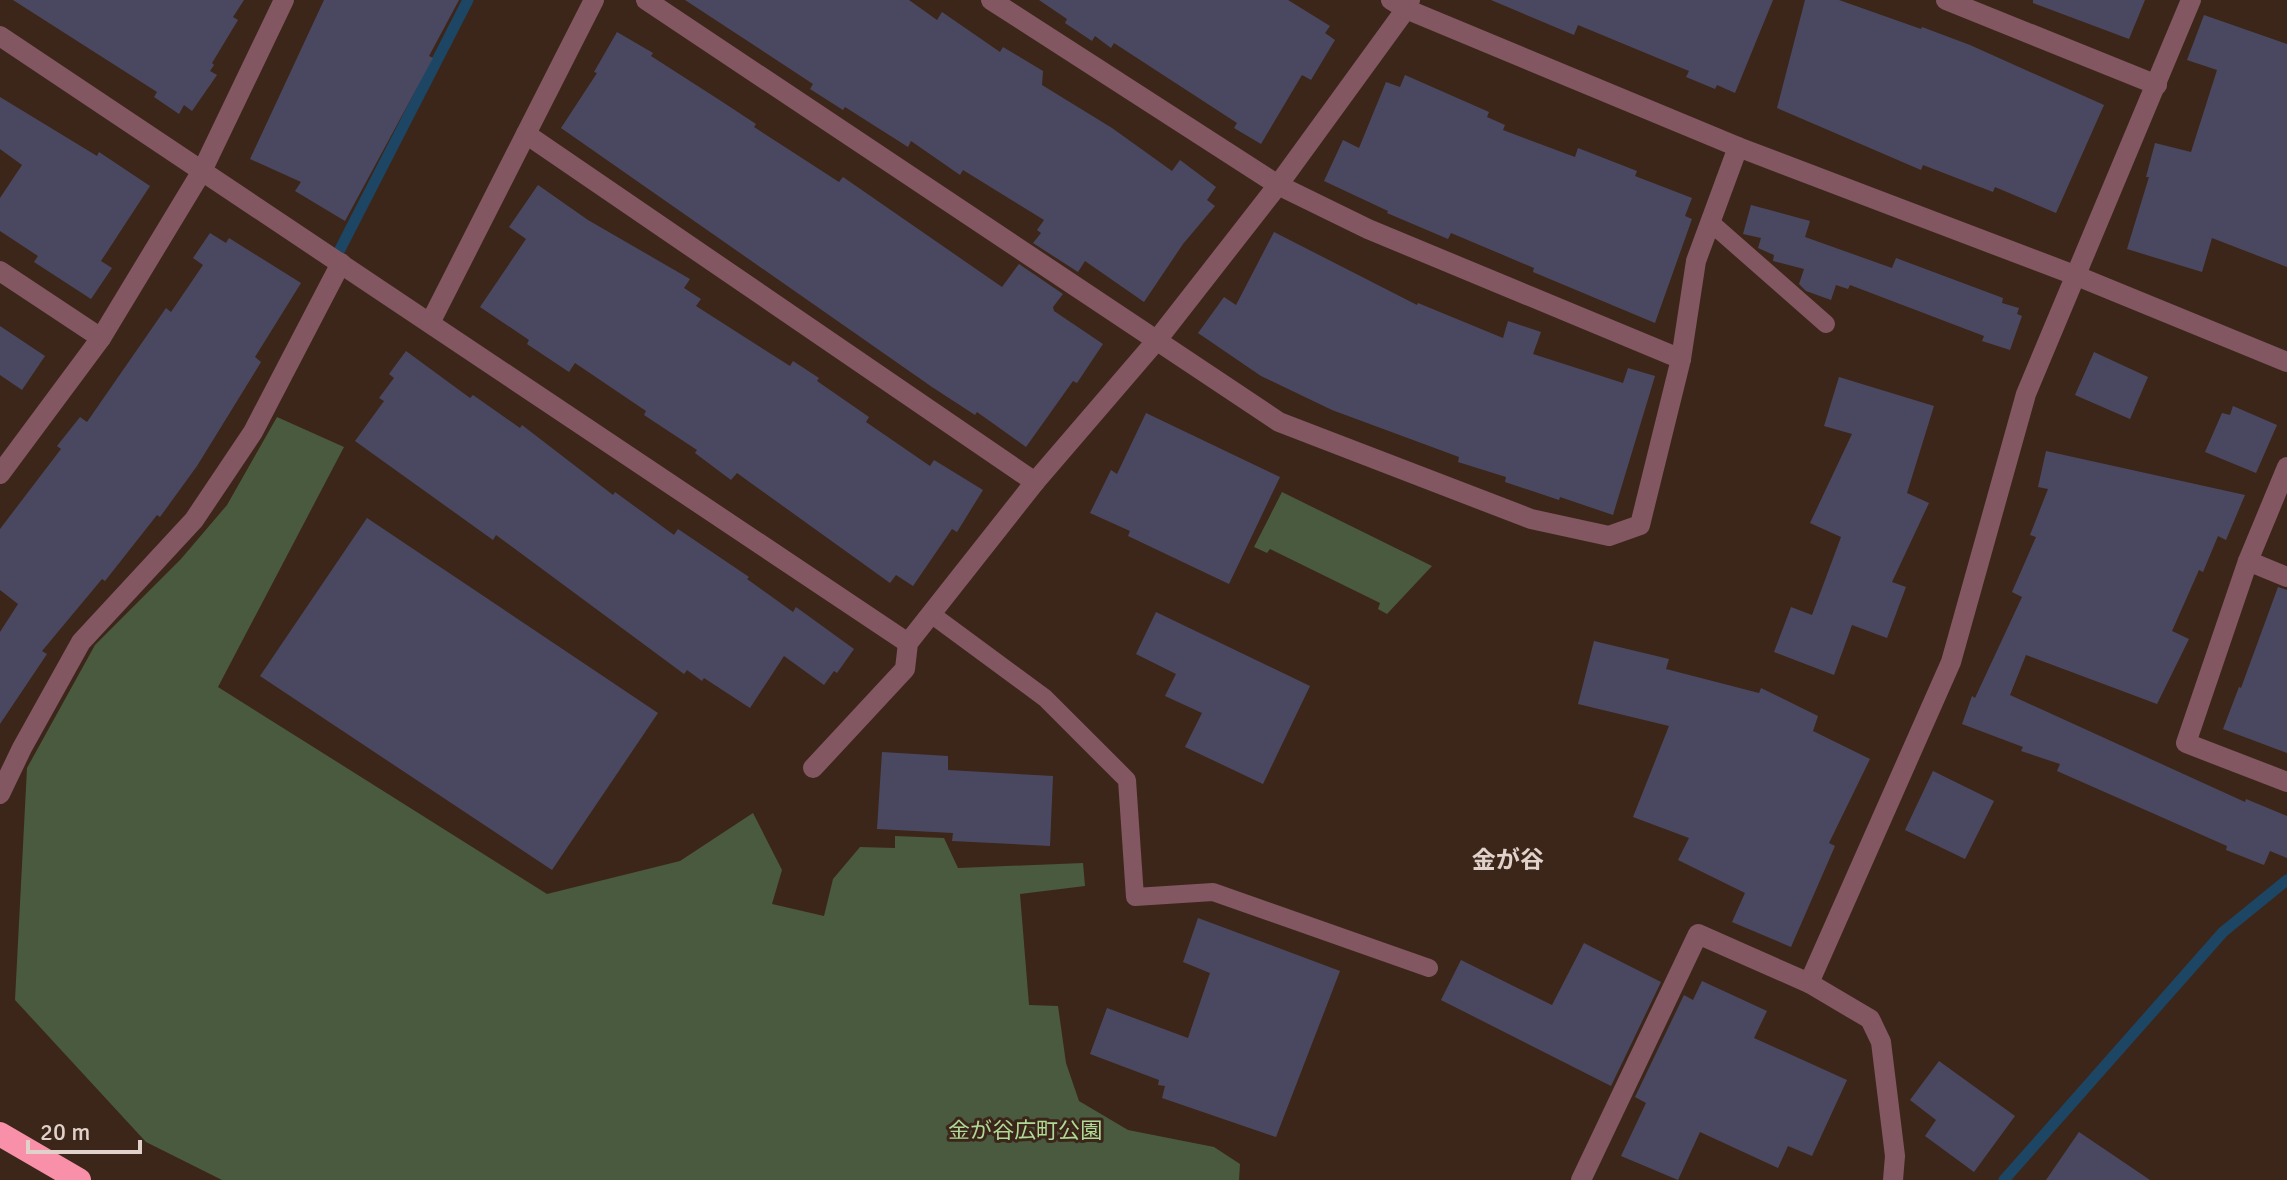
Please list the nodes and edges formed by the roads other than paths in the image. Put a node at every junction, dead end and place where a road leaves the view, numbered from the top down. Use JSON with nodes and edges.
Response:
{"nodes":[{"id":1,"x":284,"y":0,"type":"edge"},
{"id":2,"x":594,"y":0,"type":"edge"},
{"id":3,"x":646,"y":0,"type":"edge"},
{"id":4,"x":991,"y":0,"type":"edge"},
{"id":5,"x":1946,"y":0,"type":"edge"},
{"id":6,"x":2191,"y":0,"type":"edge"},
{"id":7,"x":1402,"y":3,"type":"edge"},
{"id":8,"x":0,"y":36,"type":"edge"},
{"id":9,"x":2157,"y":85,"type":"junction"},
{"id":10,"x":526,"y":134,"type":"junction"},
{"id":11,"x":1738,"y":147,"type":"junction"},
{"id":12,"x":202,"y":171,"type":"junction"},
{"id":13,"x":1278,"y":185,"type":"junction"},
{"id":14,"x":1710,"y":222,"type":"junction"},
{"id":15,"x":341,"y":263,"type":"junction"},
{"id":16,"x":0,"y":271,"type":"edge"},
{"id":17,"x":2077,"y":276,"type":"junction"},
{"id":18,"x":430,"y":323,"type":"junction"},
{"id":19,"x":1826,"y":324,"type":"dead end"},
{"id":20,"x":101,"y":338,"type":"junction"},
{"id":21,"x":1157,"y":340,"type":"junction"},
{"id":22,"x":1681,"y":359,"type":"junction"},
{"id":23,"x":2287,"y":362,"type":"edge"},
{"id":24,"x":2287,"y":467,"type":"edge"},
{"id":25,"x":0,"y":474,"type":"edge"},
{"id":26,"x":1035,"y":482,"type":"junction"},
{"id":27,"x":2248,"y":561,"type":"junction"},
{"id":28,"x":2287,"y":577,"type":"edge"},
{"id":29,"x":931,"y":614,"type":"junction"},
{"id":30,"x":908,"y":643,"type":"junction"},
{"id":31,"x":813,"y":768,"type":"dead end"},
{"id":32,"x":2287,"y":782,"type":"edge"},
{"id":33,"x":0,"y":794,"type":"edge"},
{"id":34,"x":1429,"y":968,"type":"dead end"},
{"id":35,"x":1809,"y":983,"type":"junction"},
{"id":36,"x":0,"y":1134,"type":"edge"},
{"id":37,"x":0,"y":1142,"type":"edge"},
{"id":38,"x":54,"y":1180,"type":"edge"},
{"id":39,"x":79,"y":1180,"type":"edge"},
{"id":40,"x":1581,"y":1180,"type":"edge"},
{"id":41,"x":1893,"y":1180,"type":"edge"}],
"edges":[{"from":1,"to":12,"type":"street"},
{"from":2,"to":10,"type":"street"},
{"from":3,"to":21,"type":"street"},
{"from":4,"to":13,"type":"street"},
{"from":5,"to":9,"type":"street"},
{"from":6,"to":9,"type":"street"},
{"from":7,"to":11,"type":"street"},
{"from":7,"to":13,"type":"street"},
{"from":8,"to":12,"type":"street"},
{"from":9,"to":17,"type":"street"},
{"from":10,"to":18,"type":"street"},
{"from":10,"to":26,"type":"street"},
{"from":11,"to":14,"type":"street"},
{"from":11,"to":17,"type":"street"},
{"from":12,"to":15,"type":"street"},
{"from":12,"to":20,"type":"street"},
{"from":13,"to":21,"type":"street"},
{"from":13,"to":22,"type":"street"},
{"from":14,"to":19,"type":"lane"},
{"from":14,"to":22,"type":"street"},
{"from":15,"to":18,"type":"street"},
{"from":15,"to":33,"type":"street"},
{"from":16,"to":20,"type":"street"},
{"from":17,"to":23,"type":"street"},
{"from":17,"to":35,"type":"street"},
{"from":18,"to":30,"type":"street"},
{"from":20,"to":25,"type":"street"},
{"from":21,"to":22,"type":"street"},
{"from":21,"to":26,"type":"street"},
{"from":24,"to":27,"type":"street"},
{"from":26,"to":29,"type":"street"},
{"from":27,"to":28,"type":"street"},
{"from":27,"to":32,"type":"street"},
{"from":29,"to":30,"type":"street"},
{"from":29,"to":34,"type":"lane"},
{"from":30,"to":31,"type":"street"},
{"from":35,"to":40,"type":"street"},
{"from":35,"to":41,"type":"street"},
{"from":36,"to":39,"type":"highway"},
{"from":37,"to":38,"type":"highway"}]}
